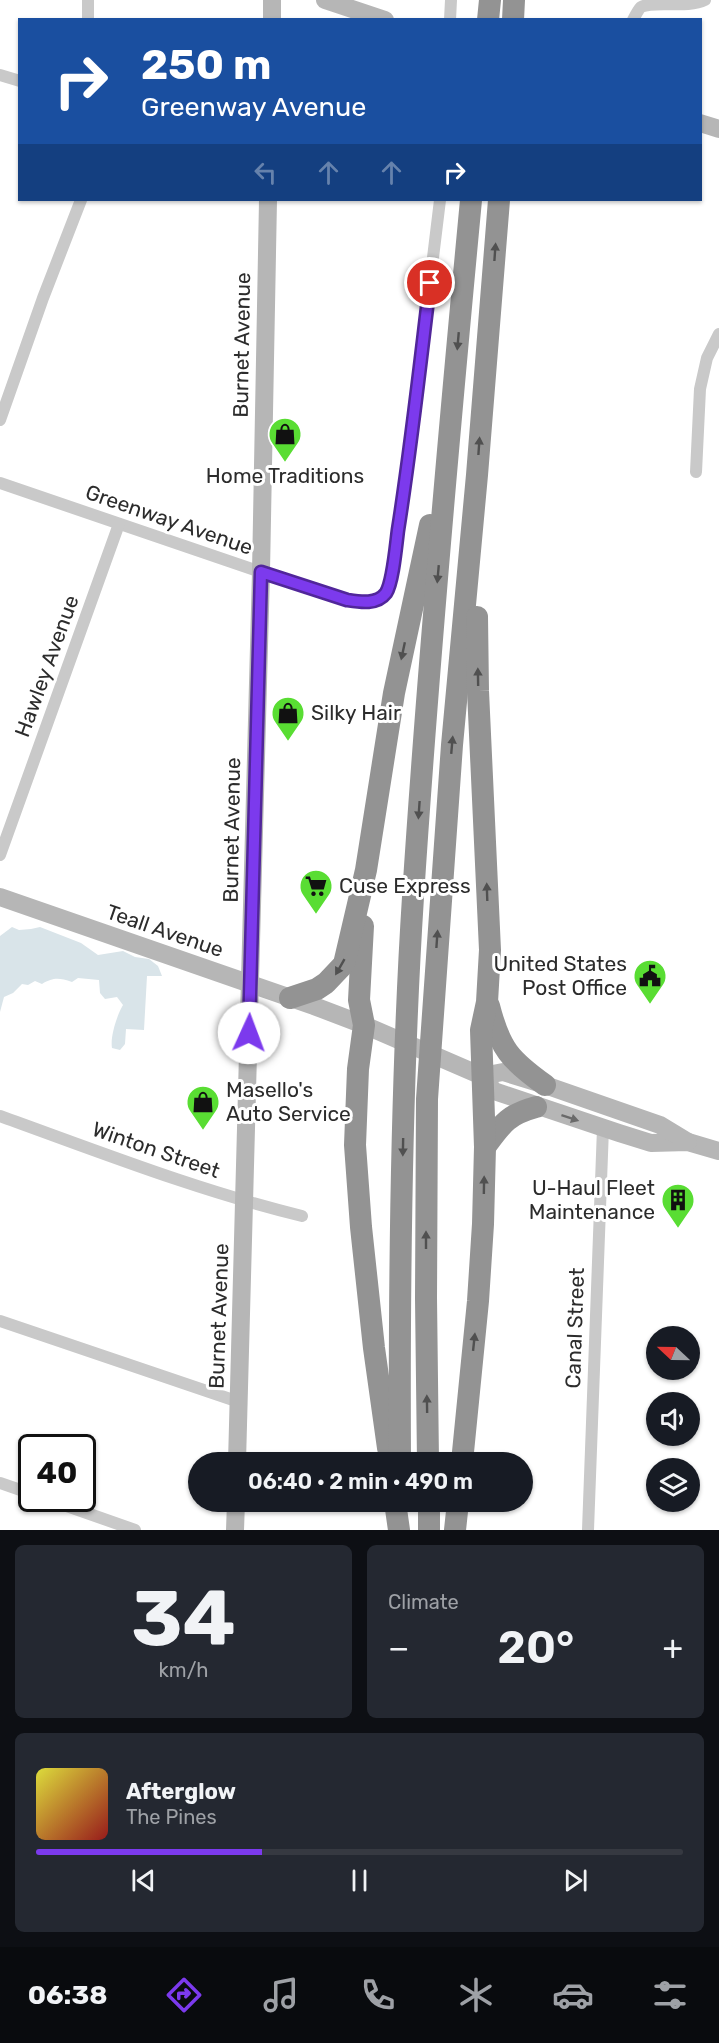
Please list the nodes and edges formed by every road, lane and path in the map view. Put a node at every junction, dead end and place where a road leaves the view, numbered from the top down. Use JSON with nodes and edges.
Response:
{"nodes":[{"id":1,"x":88,"y":0,"type":"edge"},
{"id":2,"x":273,"y":0,"type":"edge"},
{"id":3,"x":325,"y":0,"type":"edge"},
{"id":4,"x":451,"y":0,"type":"edge"},
{"id":5,"x":489,"y":0,"type":"edge"},
{"id":6,"x":514,"y":0,"type":"edge"},
{"id":7,"x":705,"y":0,"type":"edge"},
{"id":8,"x":88,"y":18,"type":"edge"},
{"id":9,"x":272,"y":18,"type":"edge"},
{"id":10,"x":379,"y":18,"type":"edge"},
{"id":11,"x":450,"y":18,"type":"edge"},
{"id":12,"x":488,"y":18,"type":"edge"},
{"id":13,"x":513,"y":18,"type":"edge"},
{"id":14,"x":634,"y":18,"type":"edge"},
{"id":15,"x":0,"y":75,"type":"edge"},
{"id":16,"x":18,"y":80,"type":"edge"},
{"id":17,"x":702,"y":124,"type":"edge"},
{"id":18,"x":719,"y":129,"type":"edge"},
{"id":19,"x":81,"y":201,"type":"edge"},
{"id":20,"x":268,"y":201,"type":"edge"},
{"id":21,"x":440,"y":201,"type":"edge"},
{"id":22,"x":471,"y":201,"type":"edge"},
{"id":23,"x":499,"y":201,"type":"edge"},
{"id":24,"x":719,"y":334,"type":"edge"},
{"id":25,"x":0,"y":420,"type":"edge"},
{"id":26,"x":449,"y":432,"type":"junction"},
{"id":27,"x":696,"y":472,"type":"dead end"},
{"id":28,"x":477,"y":475,"type":"junction"},
{"id":29,"x":0,"y":483,"type":"edge"},
{"id":30,"x":119,"y":524,"type":"junction"},
{"id":31,"x":261,"y":572,"type":"junction"},
{"id":32,"x":0,"y":855,"type":"edge"},
{"id":33,"x":366,"y":870,"type":"junction"},
{"id":34,"x":0,"y":897,"type":"edge"},
{"id":35,"x":250,"y":984,"type":"junction"},
{"id":36,"x":290,"y":998,"type":"junction"},
{"id":37,"x":487,"y":1002,"type":"junction"},
{"id":38,"x":364,"y":1025,"type":"junction"},
{"id":39,"x":482,"y":1076,"type":"junction"},
{"id":40,"x":545,"y":1085,"type":"junction"},
{"id":41,"x":536,"y":1107,"type":"junction"},
{"id":42,"x":0,"y":1116,"type":"edge"},
{"id":43,"x":603,"y":1128,"type":"junction"},
{"id":44,"x":688,"y":1142,"type":"junction"},
{"id":45,"x":484,"y":1147,"type":"junction"},
{"id":46,"x":719,"y":1150,"type":"edge"},
{"id":47,"x":245,"y":1200,"type":"junction"},
{"id":48,"x":302,"y":1216,"type":"dead end"},
{"id":49,"x":0,"y":1321,"type":"edge"},
{"id":50,"x":239,"y":1402,"type":"junction"},
{"id":51,"x":237,"y":1452,"type":"edge"},
{"id":52,"x":389,"y":1452,"type":"edge"},
{"id":53,"x":400,"y":1452,"type":"edge"},
{"id":54,"x":428,"y":1452,"type":"edge"},
{"id":55,"x":463,"y":1452,"type":"edge"},
{"id":56,"x":0,"y":1483,"type":"edge"},
{"id":57,"x":18,"y":1489,"type":"edge"},
{"id":58,"x":84,"y":1512,"type":"edge"},
{"id":59,"x":236,"y":1512,"type":"edge"},
{"id":60,"x":399,"y":1512,"type":"edge"},
{"id":61,"x":429,"y":1512,"type":"edge"},
{"id":62,"x":457,"y":1512,"type":"edge"},
{"id":63,"x":135,"y":1530,"type":"edge"},
{"id":64,"x":236,"y":1530,"type":"edge"},
{"id":65,"x":400,"y":1530,"type":"edge"},
{"id":66,"x":429,"y":1530,"type":"edge"},
{"id":67,"x":455,"y":1530,"type":"edge"},
{"id":68,"x":588,"y":1530,"type":"edge"}],
"edges":[{"from":1,"to":8,"type":"street"},
{"from":2,"to":9,"type":"street"},
{"from":3,"to":10,"type":"street"},
{"from":4,"to":11,"type":"street"},
{"from":5,"to":12,"type":"highway"},
{"from":6,"to":13,"type":"highway"},
{"from":7,"to":14,"type":"street"},
{"from":15,"to":16,"type":"street"},
{"from":17,"to":18,"type":"street"},
{"from":19,"to":25,"type":"street"},
{"from":20,"to":31,"type":"street","name":"Burnet Avenue"},
{"from":21,"to":31,"type":"street","name":"Greenway Avenue"},
{"from":22,"to":26,"type":"highway","one_way":true},
{"from":28,"to":23,"type":"highway","one_way":true},
{"from":24,"to":27,"type":"street"},
{"from":26,"to":33,"type":"highway","one_way":true},
{"from":26,"to":53,"type":"highway","one_way":true},
{"from":37,"to":28,"type":"highway","one_way":true},
{"from":54,"to":28,"type":"highway","one_way":true},
{"from":29,"to":30,"type":"street","name":"Greenway Avenue"},
{"from":30,"to":31,"type":"street","name":"Greenway Avenue"},
{"from":30,"to":32,"type":"street","name":"Hawley Avenue"},
{"from":31,"to":35,"type":"street","name":"Burnet Avenue"},
{"from":33,"to":36,"type":"highway","one_way":true},
{"from":33,"to":38,"type":"highway"},
{"from":34,"to":35,"type":"street","name":"Teall Avenue"},
{"from":35,"to":36,"type":"street","name":"Teall Avenue"},
{"from":35,"to":47,"type":"street","name":"Burnet Avenue"},
{"from":36,"to":38,"type":"street","name":"Teall Avenue"},
{"from":37,"to":39,"type":"highway"},
{"from":37,"to":40,"type":"highway"},
{"from":38,"to":39,"type":"street","name":"Teall Avenue"},
{"from":38,"to":52,"type":"highway"},
{"from":39,"to":40,"type":"street","name":"Teall Avenue"},
{"from":39,"to":41,"type":"street","name":"Teall Avenue"},
{"from":39,"to":45,"type":"highway"},
{"from":40,"to":44,"type":"street","name":"Teall Avenue"},
{"from":41,"to":43,"type":"street","name":"Teall Avenue","one_way":true},
{"from":41,"to":45,"type":"highway"},
{"from":42,"to":47,"type":"street","name":"Winton Street"},
{"from":43,"to":44,"type":"street","name":"Teall Avenue"},
{"from":43,"to":68,"type":"street","name":"Canal Street"},
{"from":44,"to":46,"type":"street","name":"Teall Avenue"},
{"from":55,"to":45,"type":"highway","one_way":true},
{"from":47,"to":48,"type":"street","name":"Winton Street"},
{"from":47,"to":50,"type":"street","name":"Burnet Avenue"},
{"from":49,"to":50,"type":"street"},
{"from":50,"to":51,"type":"street","name":"Burnet Avenue"},
{"from":56,"to":57,"type":"street"},
{"from":58,"to":63,"type":"street"},
{"from":59,"to":64,"type":"street"},
{"from":60,"to":65,"type":"highway"},
{"from":61,"to":66,"type":"highway"},
{"from":62,"to":67,"type":"highway"}]}
